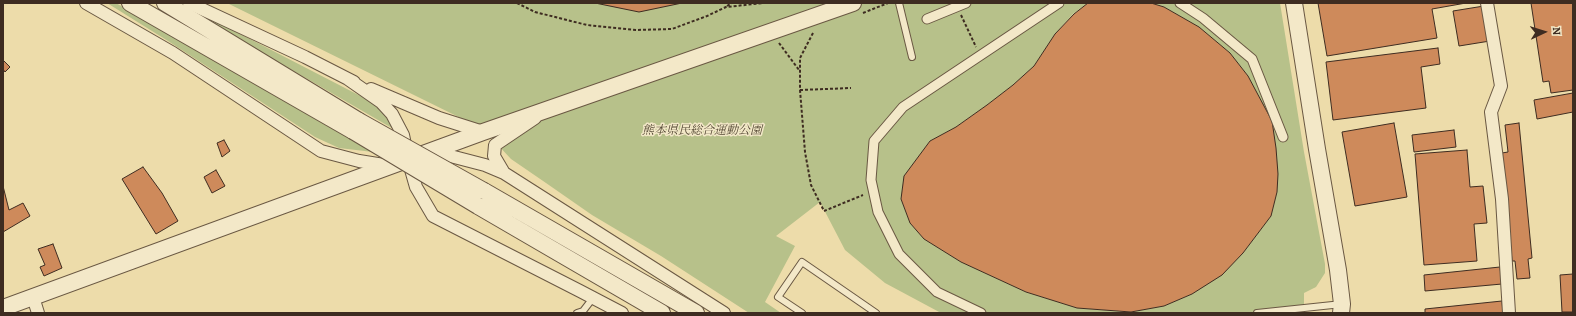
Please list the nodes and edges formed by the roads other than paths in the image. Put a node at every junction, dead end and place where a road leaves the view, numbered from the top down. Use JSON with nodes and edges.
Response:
{"nodes":[{"id":1,"x":86,"y":3,"type":"edge"},
{"id":2,"x":130,"y":3,"type":"edge"},
{"id":3,"x":165,"y":3,"type":"edge"},
{"id":4,"x":189,"y":3,"type":"edge"},
{"id":5,"x":853,"y":3,"type":"edge"},
{"id":6,"x":899,"y":3,"type":"edge"},
{"id":7,"x":966,"y":3,"type":"edge"},
{"id":8,"x":1059,"y":3,"type":"edge"},
{"id":9,"x":1180,"y":3,"type":"edge"},
{"id":10,"x":1294,"y":3,"type":"edge"},
{"id":11,"x":1487,"y":3,"type":"edge"},
{"id":12,"x":927,"y":20,"type":"dead end"},
{"id":13,"x":912,"y":57,"type":"dead end"},
{"id":14,"x":348,"y":79,"type":"junction"},
{"id":15,"x":546,"y":110,"type":"junction"},
{"id":16,"x":356,"y":126,"type":"junction"},
{"id":17,"x":483,"y":132,"type":"junction"},
{"id":18,"x":1283,"y":137,"type":"dead end"},
{"id":19,"x":431,"y":151,"type":"junction"},
{"id":20,"x":408,"y":159,"type":"junction"},
{"id":21,"x":392,"y":166,"type":"junction"},
{"id":22,"x":504,"y":174,"type":"junction"},
{"id":23,"x":33,"y":297,"type":"junction"},
{"id":24,"x":593,"y":298,"type":"junction"},
{"id":25,"x":3,"y":308,"type":"edge"},
{"id":26,"x":1341,"y":308,"type":"edge"},
{"id":27,"x":38,"y":313,"type":"edge"},
{"id":28,"x":577,"y":313,"type":"edge"},
{"id":29,"x":622,"y":313,"type":"edge"},
{"id":30,"x":662,"y":313,"type":"edge"},
{"id":31,"x":696,"y":313,"type":"edge"},
{"id":32,"x":724,"y":313,"type":"edge"},
{"id":33,"x":802,"y":313,"type":"edge"},
{"id":34,"x":876,"y":313,"type":"edge"},
{"id":35,"x":981,"y":313,"type":"edge"},
{"id":36,"x":1257,"y":313,"type":"edge"},
{"id":37,"x":1509,"y":313,"type":"edge"}],
"edges":[{"from":1,"to":21,"type":"street"},
{"from":2,"to":16,"type":"street"},
{"from":3,"to":16,"type":"street"},
{"from":4,"to":14,"type":"street"},
{"from":5,"to":15,"type":"street"},
{"from":6,"to":13,"type":"lane"},
{"from":7,"to":12,"type":"street"},
{"from":8,"to":35,"type":"street"},
{"from":9,"to":18,"type":"street"},
{"from":10,"to":26,"type":"street"},
{"from":11,"to":37,"type":"street"},
{"from":14,"to":17,"type":"street"},
{"from":14,"to":20,"type":"street"},
{"from":15,"to":17,"type":"street"},
{"from":15,"to":22,"type":"street"},
{"from":16,"to":30,"type":"street","bridge":true},
{"from":16,"to":31,"type":"street","bridge":true},
{"from":17,"to":19,"type":"street"},
{"from":19,"to":20,"type":"street"},
{"from":19,"to":22,"type":"street"},
{"from":20,"to":21,"type":"street"},
{"from":20,"to":24,"type":"street"},
{"from":21,"to":23,"type":"street"},
{"from":22,"to":32,"type":"street"},
{"from":23,"to":25,"type":"street"},
{"from":23,"to":27,"type":"street"},
{"from":24,"to":28,"type":"lane"},
{"from":24,"to":29,"type":"street"},
{"from":26,"to":36,"type":"lane"},
{"from":33,"to":34,"type":"lane"}]}
